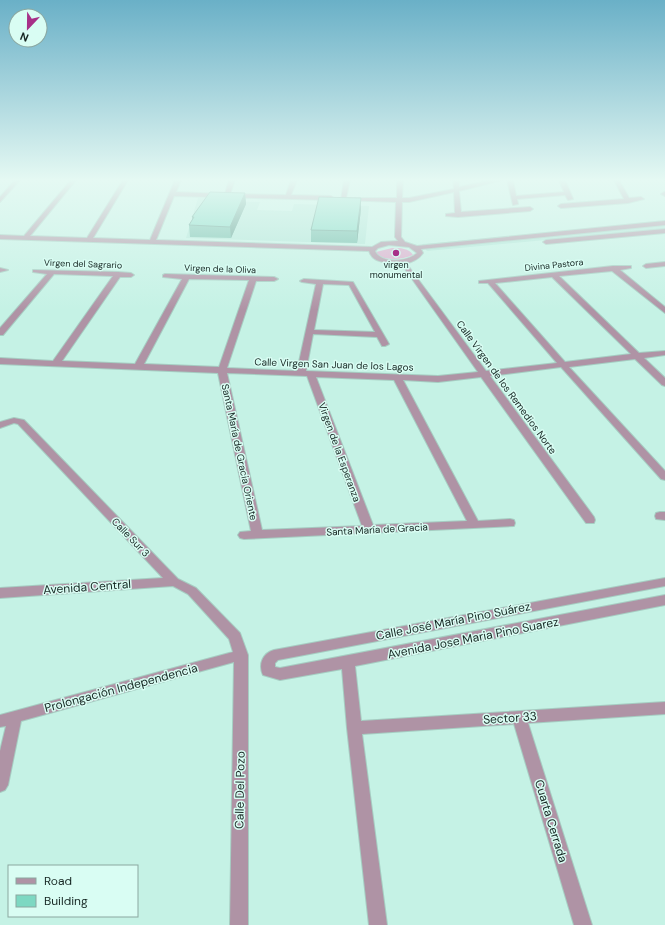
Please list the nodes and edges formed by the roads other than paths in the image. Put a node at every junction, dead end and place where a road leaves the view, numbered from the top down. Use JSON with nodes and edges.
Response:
{"nodes":[{"id":1,"x":38,"y":223,"type":"edge"},
{"id":2,"x":99,"y":223,"type":"edge"},
{"id":3,"x":160,"y":223,"type":"edge"},
{"id":4,"x":398,"y":223,"type":"edge"},
{"id":5,"x":664,"y":223,"type":"edge"},
{"id":6,"x":665,"y":231,"type":"edge"},
{"id":7,"x":0,"y":236,"type":"edge"},
{"id":8,"x":26,"y":237,"type":"junction"},
{"id":9,"x":398,"y":237,"type":"junction"},
{"id":10,"x":89,"y":240,"type":"junction"},
{"id":11,"x":0,"y":241,"type":"edge"},
{"id":12,"x":152,"y":242,"type":"junction"},
{"id":13,"x":389,"y":243,"type":"junction"},
{"id":14,"x":403,"y":244,"type":"junction"},
{"id":15,"x":373,"y":251,"type":"junction"},
{"id":16,"x":418,"y":251,"type":"junction"},
{"id":17,"x":409,"y":264,"type":"junction"},
{"id":18,"x":665,"y":264,"type":"edge"},
{"id":19,"x":646,"y":266,"type":"dead end"},
{"id":20,"x":629,"y":267,"type":"dead end"},
{"id":21,"x":613,"y":268,"type":"junction"},
{"id":22,"x":35,"y":271,"type":"dead end"},
{"id":23,"x":53,"y":272,"type":"junction"},
{"id":24,"x":118,"y":274,"type":"junction"},
{"id":25,"x":131,"y":274,"type":"dead end"},
{"id":26,"x":553,"y":274,"type":"junction"},
{"id":27,"x":165,"y":276,"type":"dead end"},
{"id":28,"x":186,"y":277,"type":"junction"},
{"id":29,"x":253,"y":279,"type":"junction"},
{"id":30,"x":274,"y":280,"type":"dead end"},
{"id":31,"x":304,"y":281,"type":"dead end"},
{"id":32,"x":490,"y":281,"type":"junction"},
{"id":33,"x":320,"y":282,"type":"junction"},
{"id":34,"x":481,"y":282,"type":"dead end"},
{"id":35,"x":665,"y":311,"type":"edge"},
{"id":36,"x":310,"y":332,"type":"junction"},
{"id":37,"x":0,"y":333,"type":"edge"},
{"id":38,"x":380,"y":335,"type":"junction"},
{"id":39,"x":385,"y":344,"type":"dead end"},
{"id":40,"x":665,"y":353,"type":"edge"},
{"id":41,"x":636,"y":356,"type":"junction"},
{"id":42,"x":0,"y":361,"type":"edge"},
{"id":43,"x":56,"y":363,"type":"junction"},
{"id":44,"x":563,"y":365,"type":"junction"},
{"id":45,"x":138,"y":367,"type":"junction"},
{"id":46,"x":222,"y":370,"type":"junction"},
{"id":47,"x":306,"y":374,"type":"junction"},
{"id":48,"x":485,"y":375,"type":"junction"},
{"id":49,"x":396,"y":377,"type":"junction"},
{"id":50,"x":665,"y":383,"type":"edge"},
{"id":51,"x":0,"y":425,"type":"edge"},
{"id":52,"x":665,"y":477,"type":"edge"},
{"id":53,"x":590,"y":520,"type":"dead end"},
{"id":54,"x":510,"y":523,"type":"dead end"},
{"id":55,"x":474,"y":524,"type":"junction"},
{"id":56,"x":369,"y":529,"type":"junction"},
{"id":57,"x":257,"y":534,"type":"junction"},
{"id":58,"x":244,"y":535,"type":"dead end"},
{"id":59,"x":174,"y":582,"type":"junction"},
{"id":60,"x":665,"y":582,"type":"edge"},
{"id":61,"x":0,"y":593,"type":"edge"},
{"id":62,"x":665,"y":600,"type":"edge"},
{"id":63,"x":241,"y":655,"type":"junction"},
{"id":64,"x":348,"y":662,"type":"junction"},
{"id":65,"x":280,"y":674,"type":"joint"},
{"id":66,"x":665,"y":708,"type":"edge"},
{"id":67,"x":16,"y":716,"type":"junction"},
{"id":68,"x":519,"y":718,"type":"junction"},
{"id":69,"x":0,"y":720,"type":"edge"},
{"id":70,"x":354,"y":728,"type":"junction"},
{"id":71,"x":0,"y":785,"type":"edge"},
{"id":72,"x":239,"y":925,"type":"edge"},
{"id":73,"x":378,"y":925,"type":"edge"},
{"id":74,"x":583,"y":925,"type":"edge"}],
"edges":[{"from":1,"to":8,"type":"street"},
{"from":2,"to":10,"type":"street"},
{"from":3,"to":12,"type":"street"},
{"from":4,"to":9,"type":"street"},
{"from":5,"to":16,"type":"street"},
{"from":6,"to":16,"type":"street"},
{"from":7,"to":8,"type":"street"},
{"from":8,"to":10,"type":"street"},
{"from":9,"to":13,"type":"street"},
{"from":9,"to":14,"type":"street"},
{"from":10,"to":12,"type":"street"},
{"from":11,"to":15,"type":"street"},
{"from":12,"to":15,"type":"street"},
{"from":13,"to":14,"type":"street"},
{"from":13,"to":15,"type":"street"},
{"from":14,"to":16,"type":"street"},
{"from":15,"to":17,"type":"street","name":"Calle Virgen de los Remedios Norte"},
{"from":16,"to":17,"type":"street"},
{"from":17,"to":48,"type":"street","name":"Calle Virgen de los Remedios Norte"},
{"from":18,"to":19,"type":"street"},
{"from":20,"to":21,"type":"street","name":"Divina Pastora"},
{"from":21,"to":26,"type":"street","name":"Divina Pastora"},
{"from":21,"to":35,"type":"street"},
{"from":22,"to":23,"type":"street","name":"Virgen del Sagrario"},
{"from":23,"to":24,"type":"street","name":"Virgen del Sagrario"},
{"from":23,"to":37,"type":"street"},
{"from":24,"to":25,"type":"street","name":"Virgen del Sagrario"},
{"from":24,"to":43,"type":"street"},
{"from":26,"to":32,"type":"street","name":"Divina Pastora"},
{"from":26,"to":41,"type":"street"},
{"from":27,"to":28,"type":"street","name":"Virgen de la Oliva"},
{"from":28,"to":29,"type":"street","name":"Virgen de la Oliva"},
{"from":28,"to":45,"type":"street"},
{"from":29,"to":30,"type":"street","name":"Virgen de la Oliva"},
{"from":29,"to":46,"type":"street"},
{"from":31,"to":33,"type":"street"},
{"from":32,"to":34,"type":"street","name":"Divina Pastora"},
{"from":32,"to":44,"type":"street"},
{"from":33,"to":36,"type":"street"},
{"from":33,"to":38,"type":"street"},
{"from":36,"to":38,"type":"street"},
{"from":36,"to":47,"type":"street"},
{"from":38,"to":39,"type":"street"},
{"from":40,"to":41,"type":"street","name":"Calle Virgen San Juan de los Lagos"},
{"from":41,"to":44,"type":"street","name":"Calle Virgen San Juan de los Lagos"},
{"from":41,"to":50,"type":"street"},
{"from":42,"to":43,"type":"street","name":"Calle Virgen San Juan de los Lagos"},
{"from":43,"to":45,"type":"street","name":"Calle Virgen San Juan de los Lagos"},
{"from":44,"to":48,"type":"street","name":"Calle Virgen San Juan de los Lagos"},
{"from":44,"to":52,"type":"street"},
{"from":45,"to":46,"type":"street","name":"Calle Virgen San Juan de los Lagos"},
{"from":46,"to":47,"type":"street","name":"Calle Virgen San Juan de los Lagos"},
{"from":46,"to":57,"type":"street","name":"Santa María de Gracia Oriente"},
{"from":47,"to":49,"type":"street","name":"Calle Virgen San Juan de los Lagos"},
{"from":47,"to":56,"type":"street","name":"Virgen de la Esperanza"},
{"from":48,"to":49,"type":"street","name":"Calle Virgen San Juan de los Lagos"},
{"from":48,"to":53,"type":"street","name":"Calle Virgen de los Remedios Norte"},
{"from":49,"to":55,"type":"street"},
{"from":51,"to":59,"type":"street","name":"Calle Sur 3"},
{"from":54,"to":55,"type":"street","name":"Santa María de Gracia"},
{"from":55,"to":56,"type":"street","name":"Santa María de Gracia"},
{"from":56,"to":57,"type":"street","name":"Santa María de Gracia"},
{"from":57,"to":58,"type":"street","name":"Santa María de Gracia"},
{"from":59,"to":61,"type":"street","name":"Avenida Central"},
{"from":59,"to":63,"type":"street","name":"Calle Sur 3"},
{"from":60,"to":65,"type":"street","name":"Calle José María Pino Suárez"},
{"from":62,"to":64,"type":"street","name":"Avenida Jose Maria Pino Suarez"},
{"from":63,"to":67,"type":"street","name":"Prolongación Independencia"},
{"from":63,"to":72,"type":"street","name":"Calle Del Pozo"},
{"from":64,"to":65,"type":"street","name":"Avenida Jose Maria Pino Suarez"},
{"from":64,"to":70,"type":"street"},
{"from":66,"to":68,"type":"street","name":"Sector 33"},
{"from":67,"to":69,"type":"street","name":"Prolongación Independencia"},
{"from":67,"to":71,"type":"street"},
{"from":68,"to":70,"type":"street","name":"Sector 33"},
{"from":68,"to":74,"type":"street","name":"Cuarta Cerrada"},
{"from":70,"to":73,"type":"street"}]}
